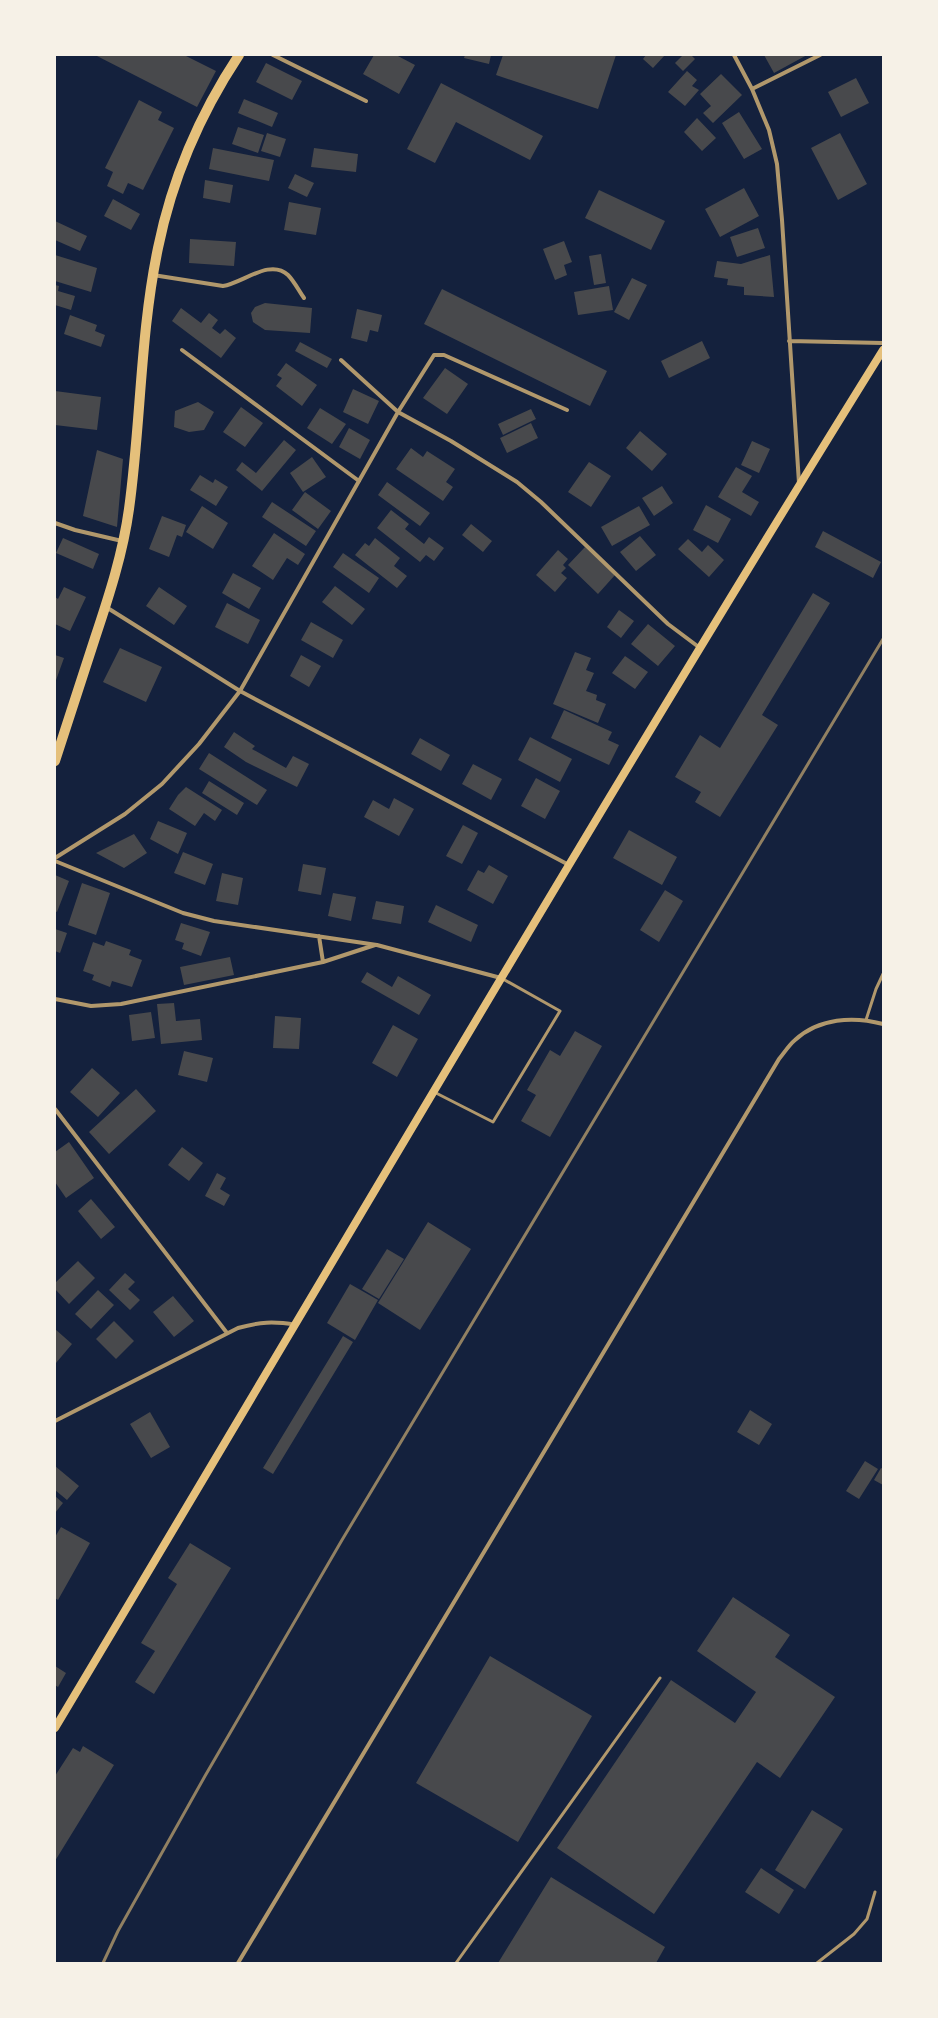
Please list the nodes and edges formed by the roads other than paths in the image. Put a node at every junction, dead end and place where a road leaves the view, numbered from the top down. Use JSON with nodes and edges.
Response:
{"nodes":[{"id":1,"x":239,"y":55,"type":"edge"},
{"id":2,"x":273,"y":55,"type":"edge"},
{"id":3,"x":734,"y":55,"type":"edge"},
{"id":4,"x":820,"y":55,"type":"edge"},
{"id":5,"x":752,"y":89,"type":"junction"},
{"id":6,"x":366,"y":101,"type":"dead end"},
{"id":7,"x":153,"y":276,"type":"junction"},
{"id":8,"x":304,"y":298,"type":"dead end"},
{"id":9,"x":789,"y":341,"type":"junction"},
{"id":10,"x":883,"y":343,"type":"edge"},
{"id":11,"x":182,"y":350,"type":"dead end"},
{"id":12,"x":883,"y":350,"type":"edge"},
{"id":13,"x":341,"y":360,"type":"dead end"},
{"id":14,"x":567,"y":410,"type":"dead end"},
{"id":15,"x":398,"y":412,"type":"junction"},
{"id":16,"x":359,"y":481,"type":"junction"},
{"id":17,"x":799,"y":486,"type":"junction"},
{"id":18,"x":55,"y":523,"type":"edge"},
{"id":19,"x":124,"y":542,"type":"junction"},
{"id":20,"x":106,"y":607,"type":"junction"},
{"id":21,"x":700,"y":648,"type":"junction"},
{"id":22,"x":240,"y":691,"type":"junction"},
{"id":23,"x":55,"y":761,"type":"edge"},
{"id":24,"x":55,"y":858,"type":"edge"},
{"id":25,"x":55,"y":861,"type":"edge"},
{"id":26,"x":569,"y":865,"type":"junction"},
{"id":27,"x":319,"y":936,"type":"junction"},
{"id":28,"x":376,"y":945,"type":"junction"},
{"id":29,"x":323,"y":962,"type":"junction"},
{"id":30,"x":883,"y":974,"type":"edge"},
{"id":31,"x":501,"y":978,"type":"junction"},
{"id":32,"x":55,"y":1000,"type":"edge"},
{"id":33,"x":866,"y":1020,"type":"junction"},
{"id":34,"x":883,"y":1024,"type":"edge"},
{"id":35,"x":434,"y":1092,"type":"junction"},
{"id":36,"x":55,"y":1109,"type":"edge"},
{"id":37,"x":296,"y":1325,"type":"junction"},
{"id":38,"x":228,"y":1333,"type":"junction"},
{"id":39,"x":55,"y":1420,"type":"edge"},
{"id":40,"x":660,"y":1678,"type":"dead end"},
{"id":41,"x":55,"y":1728,"type":"edge"},
{"id":42,"x":875,"y":1892,"type":"dead end"},
{"id":43,"x":238,"y":1963,"type":"edge"},
{"id":44,"x":456,"y":1963,"type":"edge"},
{"id":45,"x":817,"y":1963,"type":"edge"}],
"edges":[{"from":1,"to":7,"type":"main road"},
{"from":2,"to":6,"type":"street"},
{"from":3,"to":5,"type":"street"},
{"from":4,"to":5,"type":"street"},
{"from":5,"to":9,"type":"street"},
{"from":7,"to":8,"type":"street"},
{"from":7,"to":19,"type":"main road"},
{"from":9,"to":10,"type":"street"},
{"from":9,"to":17,"type":"street"},
{"from":11,"to":16,"type":"street"},
{"from":12,"to":17,"type":"main road"},
{"from":13,"to":15,"type":"street"},
{"from":14,"to":15,"type":"street"},
{"from":15,"to":16,"type":"street"},
{"from":15,"to":21,"type":"street"},
{"from":16,"to":22,"type":"street"},
{"from":17,"to":21,"type":"main road"},
{"from":18,"to":19,"type":"street"},
{"from":19,"to":20,"type":"main road"},
{"from":20,"to":22,"type":"street"},
{"from":20,"to":23,"type":"main road"},
{"from":21,"to":26,"type":"main road"},
{"from":22,"to":24,"type":"street"},
{"from":22,"to":26,"type":"street"},
{"from":25,"to":27,"type":"street"},
{"from":26,"to":31,"type":"main road"},
{"from":27,"to":28,"type":"street"},
{"from":27,"to":29,"type":"street"},
{"from":28,"to":29,"type":"street"},
{"from":28,"to":31,"type":"street"},
{"from":29,"to":32,"type":"street"},
{"from":30,"to":33,"type":"lane"},
{"from":31,"to":35,"type":"main road"},
{"from":31,"to":35,"type":"lane"},
{"from":33,"to":34,"type":"street"},
{"from":33,"to":43,"type":"street"},
{"from":35,"to":37,"type":"main road"},
{"from":36,"to":38,"type":"street"},
{"from":37,"to":38,"type":"street"},
{"from":37,"to":41,"type":"main road"},
{"from":38,"to":39,"type":"street"},
{"from":40,"to":44,"type":"lane"},
{"from":42,"to":45,"type":"lane"}]}
